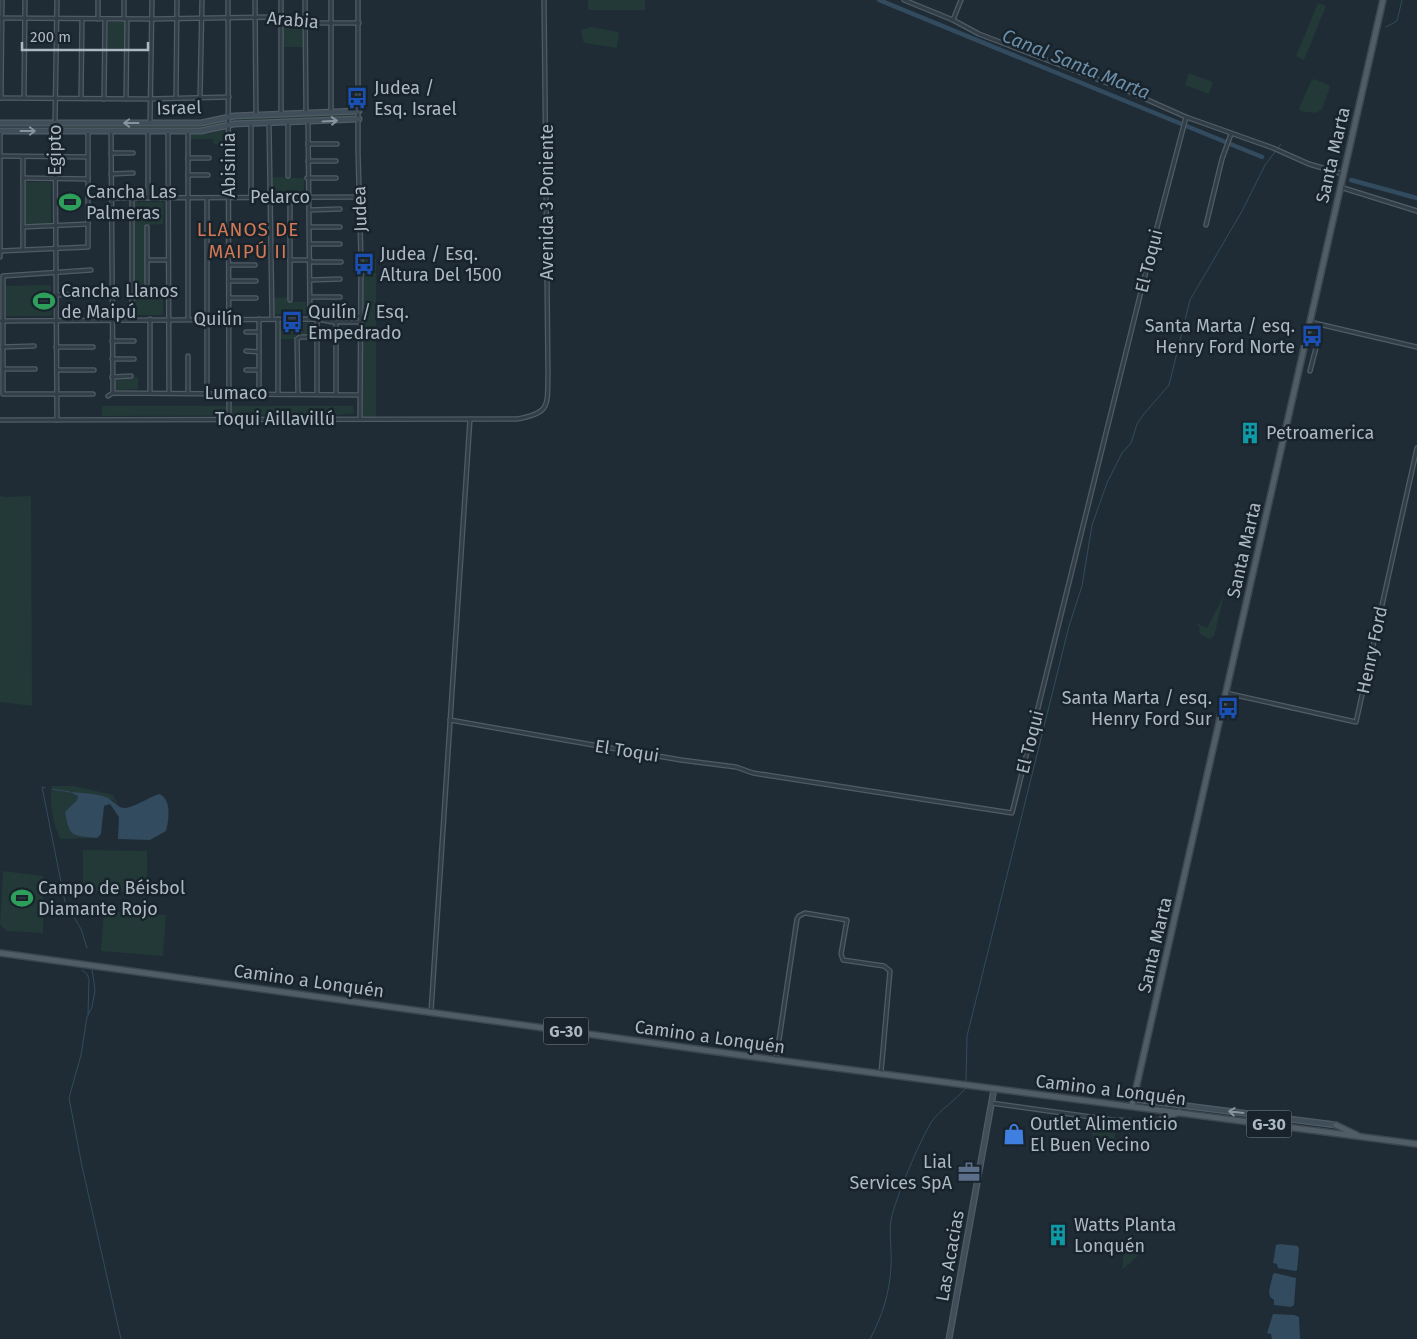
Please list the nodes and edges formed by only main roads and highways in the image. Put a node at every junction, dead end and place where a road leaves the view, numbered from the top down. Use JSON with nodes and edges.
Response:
{"nodes":[{"id":1,"x":1383,"y":0,"type":"edge"},
{"id":2,"x":0,"y":953,"type":"edge"},
{"id":3,"x":1132,"y":1106,"type":"junction"},
{"id":4,"x":1179,"y":1112,"type":"junction"},
{"id":5,"x":1120,"y":1120,"type":"road end"},
{"id":6,"x":1336,"y":1125,"type":"road end"},
{"id":7,"x":1359,"y":1136,"type":"junction"},
{"id":8,"x":1417,"y":1144,"type":"edge"}],
"edges":[{"from":1,"to":3,"type":"main road","name":"Santa Marta"},
{"from":2,"to":3,"type":"main road","name":"Camino a Lonquén","number":"G-30"},
{"from":3,"to":4,"type":"main road","name":"Camino a Lonquén","number":"G-30"},
{"from":4,"to":5,"type":"main road"},
{"from":4,"to":7,"type":"main road","name":"Camino a Lonquén","number":"G-30"},
{"from":6,"to":7,"type":"main road"},
{"from":7,"to":8,"type":"main road","name":"Camino a Lonquén","number":"G-30"}]}
